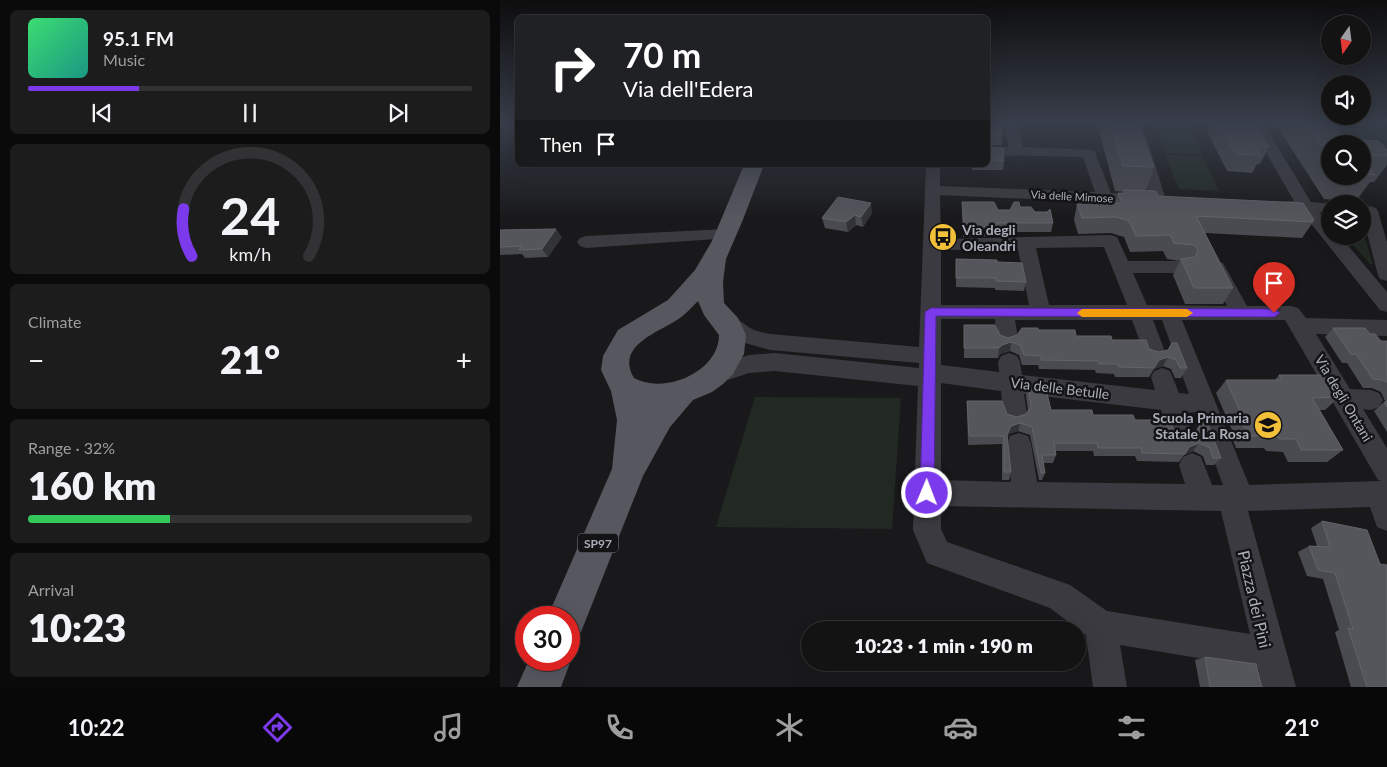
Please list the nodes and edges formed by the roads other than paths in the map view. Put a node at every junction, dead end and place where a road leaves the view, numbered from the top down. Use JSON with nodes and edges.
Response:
{"nodes":[{"id":1,"x":1090,"y":155,"type":"edge"},
{"id":2,"x":1145,"y":155,"type":"edge"},
{"id":3,"x":1275,"y":155,"type":"edge"},
{"id":4,"x":753,"y":167,"type":"edge"},
{"id":5,"x":934,"y":167,"type":"edge"},
{"id":6,"x":933,"y":190,"type":"junction"},
{"id":7,"x":1104,"y":198,"type":"junction"},
{"id":8,"x":1158,"y":200,"type":"junction"},
{"id":9,"x":1178,"y":201,"type":"edge"},
{"id":10,"x":1266,"y":205,"type":"edge"},
{"id":11,"x":1306,"y":206,"type":"junction"},
{"id":12,"x":1321,"y":207,"type":"edge"},
{"id":13,"x":1373,"y":211,"type":"edge"},
{"id":14,"x":1321,"y":225,"type":"edge"},
{"id":15,"x":725,"y":234,"type":"junction"},
{"id":16,"x":1014,"y":239,"type":"junction"},
{"id":17,"x":586,"y":242,"type":"dead end"},
{"id":18,"x":932,"y":245,"type":"junction"},
{"id":19,"x":1338,"y":245,"type":"edge"},
{"id":20,"x":715,"y":260,"type":"junction"},
{"id":21,"x":1209,"y":262,"type":"edge"},
{"id":22,"x":1121,"y":267,"type":"junction"},
{"id":23,"x":1179,"y":268,"type":"dead end"},
{"id":24,"x":1387,"y":275,"type":"edge"},
{"id":25,"x":1387,"y":303,"type":"edge"},
{"id":26,"x":931,"y":312,"type":"junction"},
{"id":27,"x":1004,"y":312,"type":"junction"},
{"id":28,"x":1040,"y":313,"type":"junction"},
{"id":29,"x":1140,"y":313,"type":"junction"},
{"id":30,"x":1170,"y":313,"type":"junction"},
{"id":31,"x":1241,"y":313,"type":"junction"},
{"id":32,"x":666,"y":314,"type":"junction"},
{"id":33,"x":723,"y":319,"type":"junction"},
{"id":34,"x":1300,"y":326,"type":"junction"},
{"id":35,"x":1387,"y":328,"type":"edge"},
{"id":36,"x":1007,"y":338,"type":"edge"},
{"id":37,"x":1154,"y":352,"type":"edge"},
{"id":38,"x":930,"y":369,"type":"junction"},
{"id":39,"x":1010,"y":372,"type":"junction"},
{"id":40,"x":710,"y":377,"type":"junction"},
{"id":41,"x":1162,"y":378,"type":"dead end"},
{"id":42,"x":624,"y":387,"type":"junction"},
{"id":43,"x":682,"y":392,"type":"junction"},
{"id":44,"x":1344,"y":399,"type":"junction"},
{"id":45,"x":1371,"y":400,"type":"dead end"},
{"id":46,"x":1180,"y":402,"type":"junction"},
{"id":47,"x":1015,"y":414,"type":"edge"},
{"id":48,"x":1180,"y":433,"type":"edge"},
{"id":49,"x":1019,"y":444,"type":"dead end"},
{"id":50,"x":1192,"y":466,"type":"dead end"},
{"id":51,"x":628,"y":469,"type":"junction"},
{"id":52,"x":927,"y":493,"type":"junction"},
{"id":53,"x":1385,"y":494,"type":"edge"},
{"id":54,"x":1026,"y":495,"type":"junction"},
{"id":55,"x":1225,"y":498,"type":"junction"},
{"id":56,"x":572,"y":606,"type":"edge"},
{"id":57,"x":1101,"y":626,"type":"junction"},
{"id":58,"x":1270,"y":654,"type":"junction"},
{"id":59,"x":546,"y":671,"type":"edge"},
{"id":60,"x":539,"y":687,"type":"edge"},
{"id":61,"x":1110,"y":687,"type":"edge"},
{"id":62,"x":1279,"y":687,"type":"edge"}],
"edges":[{"from":1,"to":7,"type":"street"},
{"from":2,"to":8,"type":"street"},
{"from":3,"to":11,"type":"street"},
{"from":4,"to":15,"type":"main road"},
{"from":5,"to":6,"type":"street"},
{"from":6,"to":7,"type":"street","name":"Via delle Mimose"},
{"from":6,"to":18,"type":"street"},
{"from":7,"to":8,"type":"street","name":"Via delle Mimose"},
{"from":8,"to":9,"type":"street","name":"Via delle Mimose"},
{"from":10,"to":11,"type":"street"},
{"from":11,"to":12,"type":"street"},
{"from":11,"to":14,"type":"street"},
{"from":13,"to":24,"type":"street"},
{"from":15,"to":17,"type":"street"},
{"from":15,"to":20,"type":"main road"},
{"from":16,"to":18,"type":"street"},
{"from":16,"to":22,"type":"street"},
{"from":16,"to":28,"type":"street"},
{"from":18,"to":26,"type":"street"},
{"from":19,"to":25,"type":"street"},
{"from":20,"to":32,"type":"main road"},
{"from":20,"to":33,"type":"main road"},
{"from":21,"to":31,"type":"street"},
{"from":22,"to":23,"type":"street"},
{"from":22,"to":29,"type":"street"},
{"from":26,"to":27,"type":"street"},
{"from":26,"to":38,"type":"street"},
{"from":27,"to":28,"type":"street"},
{"from":27,"to":36,"type":"street"},
{"from":28,"to":29,"type":"street"},
{"from":29,"to":30,"type":"street"},
{"from":29,"to":37,"type":"street"},
{"from":30,"to":31,"type":"street"},
{"from":30,"to":55,"type":"street"},
{"from":31,"to":34,"type":"street"},
{"from":32,"to":33,"type":"main road"},
{"from":32,"to":42,"type":"main road"},
{"from":33,"to":38,"type":"street"},
{"from":33,"to":40,"type":"main road"},
{"from":34,"to":35,"type":"street"},
{"from":34,"to":44,"type":"street","name":"Via degli Ontani"},
{"from":38,"to":39,"type":"street","name":"Via delle Betulle"},
{"from":38,"to":40,"type":"street"},
{"from":38,"to":52,"type":"street"},
{"from":39,"to":46,"type":"street","name":"Via delle Betulle"},
{"from":39,"to":47,"type":"street"},
{"from":40,"to":43,"type":"main road"},
{"from":41,"to":46,"type":"street"},
{"from":42,"to":43,"type":"main road"},
{"from":42,"to":51,"type":"main road","number":"SP97"},
{"from":43,"to":51,"type":"main road","number":"SP97"},
{"from":44,"to":45,"type":"street"},
{"from":44,"to":53,"type":"street","name":"Via degli Ontani"},
{"from":46,"to":48,"type":"street"},
{"from":49,"to":54,"type":"street"},
{"from":50,"to":55,"type":"street"},
{"from":51,"to":56,"type":"main road","number":"SP97"},
{"from":52,"to":54,"type":"street"},
{"from":52,"to":57,"type":"street","name":"Piazza dei Pini"},
{"from":53,"to":55,"type":"street"},
{"from":54,"to":55,"type":"street"},
{"from":55,"to":58,"type":"street","name":"Piazza dei Pini"},
{"from":57,"to":58,"type":"street","name":"Piazza dei Pini"},
{"from":57,"to":61,"type":"street"},
{"from":58,"to":62,"type":"street"},
{"from":59,"to":60,"type":"main road"}]}
